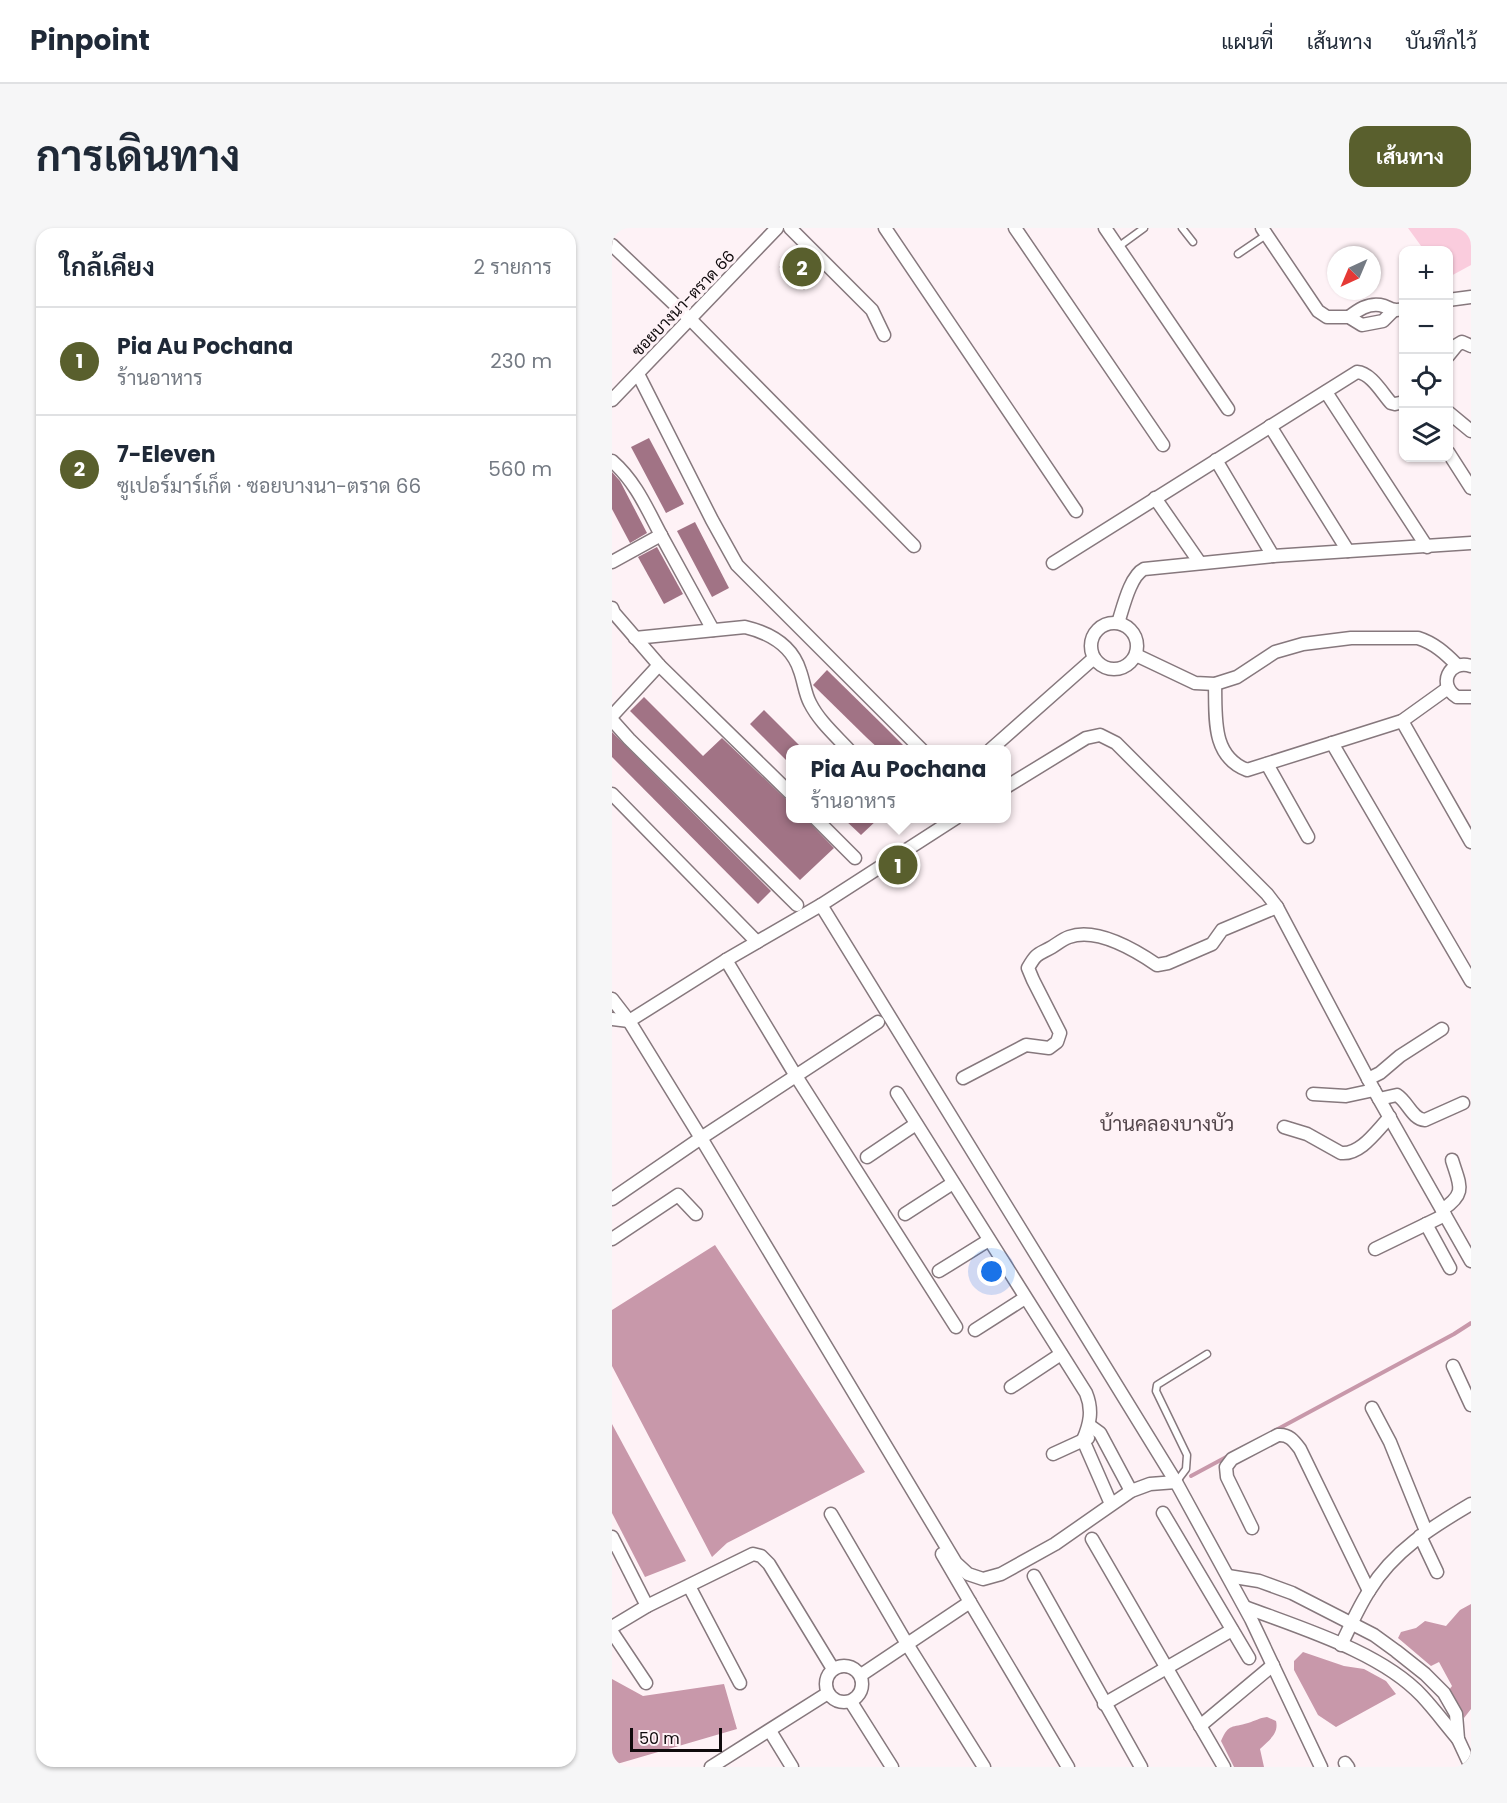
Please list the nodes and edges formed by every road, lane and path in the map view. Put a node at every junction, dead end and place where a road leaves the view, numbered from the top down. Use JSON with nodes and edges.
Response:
{"nodes":[{"id":1,"x":777,"y":228,"type":"edge"},
{"id":2,"x":790,"y":228,"type":"edge"},
{"id":3,"x":885,"y":228,"type":"edge"},
{"id":4,"x":1015,"y":228,"type":"edge"},
{"id":5,"x":1105,"y":228,"type":"edge"},
{"id":6,"x":1144,"y":228,"type":"edge"},
{"id":7,"x":1182,"y":228,"type":"edge"},
{"id":8,"x":1264,"y":231,"type":"edge"},
{"id":9,"x":1193,"y":242,"type":"dead end"},
{"id":10,"x":612,"y":245,"type":"edge"},
{"id":11,"x":1118,"y":247,"type":"junction"},
{"id":12,"x":1238,"y":254,"type":"dead end"},
{"id":13,"x":1471,"y":297,"type":"edge"},
{"id":14,"x":1453,"y":299,"type":"edge"},
{"id":15,"x":1398,"y":310,"type":"edge"},
{"id":16,"x":690,"y":319,"type":"junction"},
{"id":17,"x":884,"y":335,"type":"dead end"},
{"id":18,"x":1471,"y":346,"type":"edge"},
{"id":19,"x":1450,"y":354,"type":"edge"},
{"id":20,"x":638,"y":374,"type":"junction"},
{"id":21,"x":1326,"y":392,"type":"junction"},
{"id":22,"x":612,"y":400,"type":"edge"},
{"id":23,"x":1399,"y":403,"type":"edge"},
{"id":24,"x":1228,"y":409,"type":"dead end"},
{"id":25,"x":1453,"y":415,"type":"edge"},
{"id":26,"x":1270,"y":426,"type":"junction"},
{"id":27,"x":1471,"y":431,"type":"edge"},
{"id":28,"x":1163,"y":445,"type":"dead end"},
{"id":29,"x":1453,"y":459,"type":"edge"},
{"id":30,"x":1216,"y":460,"type":"junction"},
{"id":31,"x":612,"y":461,"type":"edge"},
{"id":32,"x":1471,"y":488,"type":"edge"},
{"id":33,"x":1155,"y":498,"type":"junction"},
{"id":34,"x":1076,"y":511,"type":"dead end"},
{"id":35,"x":661,"y":535,"type":"junction"},
{"id":36,"x":1471,"y":543,"type":"edge"},
{"id":37,"x":914,"y":546,"type":"dead end"},
{"id":38,"x":1427,"y":547,"type":"junction"},
{"id":39,"x":1348,"y":551,"type":"junction"},
{"id":40,"x":1273,"y":556,"type":"junction"},
{"id":41,"x":612,"y":562,"type":"edge"},
{"id":42,"x":1053,"y":563,"type":"dead end"},
{"id":43,"x":1200,"y":563,"type":"junction"},
{"id":44,"x":612,"y":608,"type":"edge"},
{"id":45,"x":1118,"y":623,"type":"junction"},
{"id":46,"x":713,"y":630,"type":"junction"},
{"id":47,"x":635,"y":638,"type":"junction"},
{"id":48,"x":1136,"y":655,"type":"junction"},
{"id":49,"x":1094,"y":657,"type":"junction"},
{"id":50,"x":659,"y":664,"type":"junction"},
{"id":51,"x":1457,"y":665,"type":"junction"},
{"id":52,"x":1471,"y":666,"type":"edge"},
{"id":53,"x":1215,"y":684,"type":"junction"},
{"id":54,"x":1448,"y":688,"type":"junction"},
{"id":55,"x":1471,"y":698,"type":"edge"},
{"id":56,"x":612,"y":718,"type":"edge"},
{"id":57,"x":1402,"y":720,"type":"junction"},
{"id":58,"x":1332,"y":743,"type":"junction"},
{"id":59,"x":845,"y":745,"type":"edge"},
{"id":60,"x":917,"y":745,"type":"edge"},
{"id":61,"x":996,"y":745,"type":"edge"},
{"id":62,"x":1267,"y":764,"type":"junction"},
{"id":63,"x":1011,"y":784,"type":"edge"},
{"id":64,"x":786,"y":790,"type":"edge"},
{"id":65,"x":612,"y":794,"type":"edge"},
{"id":66,"x":819,"y":823,"type":"edge"},
{"id":67,"x":950,"y":823,"type":"edge"},
{"id":68,"x":1308,"y":837,"type":"dead end"},
{"id":69,"x":1471,"y":842,"type":"edge"},
{"id":70,"x":855,"y":858,"type":"dead end"},
{"id":71,"x":797,"y":905,"type":"dead end"},
{"id":72,"x":820,"y":905,"type":"junction"},
{"id":73,"x":1277,"y":908,"type":"junction"},
{"id":74,"x":757,"y":942,"type":"junction"},
{"id":75,"x":726,"y":960,"type":"junction"},
{"id":76,"x":1471,"y":981,"type":"edge"},
{"id":77,"x":612,"y":999,"type":"edge"},
{"id":78,"x":612,"y":1019,"type":"edge"},
{"id":79,"x":629,"y":1021,"type":"junction"},
{"id":80,"x":878,"y":1022,"type":"dead end"},
{"id":81,"x":1442,"y":1029,"type":"dead end"},
{"id":82,"x":796,"y":1076,"type":"junction"},
{"id":83,"x":963,"y":1078,"type":"dead end"},
{"id":84,"x":1374,"y":1089,"type":"junction"},
{"id":85,"x":897,"y":1093,"type":"dead end"},
{"id":86,"x":1313,"y":1094,"type":"dead end"},
{"id":87,"x":1463,"y":1103,"type":"dead end"},
{"id":88,"x":1390,"y":1117,"type":"junction"},
{"id":89,"x":916,"y":1124,"type":"junction"},
{"id":90,"x":1284,"y":1127,"type":"dead end"},
{"id":91,"x":700,"y":1138,"type":"junction"},
{"id":92,"x":867,"y":1156,"type":"dead end"},
{"id":93,"x":1452,"y":1160,"type":"dead end"},
{"id":94,"x":953,"y":1183,"type":"junction"},
{"id":95,"x":612,"y":1199,"type":"edge"},
{"id":96,"x":1443,"y":1213,"type":"junction"},
{"id":97,"x":696,"y":1214,"type":"dead end"},
{"id":98,"x":905,"y":1214,"type":"dead end"},
{"id":99,"x":1426,"y":1224,"type":"junction"},
{"id":100,"x":612,"y":1239,"type":"edge"},
{"id":101,"x":989,"y":1240,"type":"junction"},
{"id":102,"x":1374,"y":1249,"type":"dead end"},
{"id":103,"x":1471,"y":1262,"type":"edge"},
{"id":104,"x":1450,"y":1268,"type":"dead end"},
{"id":105,"x":939,"y":1271,"type":"dead end"},
{"id":106,"x":1025,"y":1298,"type":"junction"},
{"id":107,"x":956,"y":1327,"type":"dead end"},
{"id":108,"x":975,"y":1330,"type":"dead end"},
{"id":109,"x":1061,"y":1354,"type":"junction"},
{"id":110,"x":1207,"y":1354,"type":"dead end"},
{"id":111,"x":1453,"y":1365,"type":"dead end"},
{"id":112,"x":1011,"y":1387,"type":"dead end"},
{"id":113,"x":1471,"y":1405,"type":"edge"},
{"id":114,"x":1372,"y":1408,"type":"dead end"},
{"id":115,"x":1089,"y":1425,"type":"junction"},
{"id":116,"x":1101,"y":1433,"type":"junction"},
{"id":117,"x":1083,"y":1440,"type":"junction"},
{"id":118,"x":1053,"y":1454,"type":"dead end"},
{"id":119,"x":899,"y":1480,"type":"dead end"},
{"id":120,"x":1176,"y":1482,"type":"junction"},
{"id":121,"x":1131,"y":1491,"type":"junction"},
{"id":122,"x":1111,"y":1504,"type":"junction"},
{"id":123,"x":1471,"y":1504,"type":"edge"},
{"id":124,"x":1163,"y":1513,"type":"dead end"},
{"id":125,"x":831,"y":1514,"type":"dead end"},
{"id":126,"x":1252,"y":1528,"type":"dead end"},
{"id":127,"x":1423,"y":1534,"type":"junction"},
{"id":128,"x":612,"y":1537,"type":"edge"},
{"id":129,"x":1092,"y":1539,"type":"dead end"},
{"id":130,"x":1437,"y":1572,"type":"dead end"},
{"id":131,"x":1034,"y":1576,"type":"dead end"},
{"id":132,"x":1228,"y":1576,"type":"junction"},
{"id":133,"x":689,"y":1586,"type":"junction"},
{"id":134,"x":1369,"y":1591,"type":"junction"},
{"id":135,"x":969,"y":1602,"type":"junction"},
{"id":136,"x":647,"y":1606,"type":"junction"},
{"id":137,"x":1245,"y":1607,"type":"junction"},
{"id":138,"x":1352,"y":1624,"type":"junction"},
{"id":139,"x":612,"y":1630,"type":"edge"},
{"id":140,"x":1232,"y":1630,"type":"junction"},
{"id":141,"x":907,"y":1644,"type":"junction"},
{"id":142,"x":1341,"y":1645,"type":"junction"},
{"id":143,"x":1249,"y":1658,"type":"dead end"},
{"id":144,"x":1273,"y":1665,"type":"junction"},
{"id":145,"x":1168,"y":1667,"type":"junction"},
{"id":146,"x":833,"y":1669,"type":"junction"},
{"id":147,"x":861,"y":1675,"type":"junction"},
{"id":148,"x":646,"y":1683,"type":"dead end"},
{"id":149,"x":740,"y":1683,"type":"dead end"},
{"id":150,"x":828,"y":1693,"type":"junction"},
{"id":151,"x":850,"y":1702,"type":"junction"},
{"id":152,"x":1104,"y":1704,"type":"junction"},
{"id":153,"x":1200,"y":1726,"type":"junction"},
{"id":154,"x":770,"y":1731,"type":"junction"},
{"id":155,"x":1458,"y":1739,"type":"junction"},
{"id":156,"x":711,"y":1767,"type":"edge"},
{"id":157,"x":792,"y":1767,"type":"edge"},
{"id":158,"x":892,"y":1767,"type":"edge"},
{"id":159,"x":984,"y":1767,"type":"edge"},
{"id":160,"x":1068,"y":1767,"type":"edge"},
{"id":161,"x":1140,"y":1767,"type":"edge"},
{"id":162,"x":1224,"y":1767,"type":"edge"},
{"id":163,"x":1321,"y":1767,"type":"edge"},
{"id":164,"x":1471,"y":1767,"type":"edge"}],
"edges":[{"from":1,"to":16,"type":"street","name":"ซอยบางนา-ตราด 66"},
{"from":2,"to":17,"type":"street"},
{"from":3,"to":34,"type":"street"},
{"from":4,"to":28,"type":"street"},
{"from":5,"to":11,"type":"street"},
{"from":6,"to":11,"type":"lane"},
{"from":7,"to":9,"type":"lane"},
{"from":8,"to":12,"type":"lane"},
{"from":8,"to":15,"type":"street"},
{"from":10,"to":16,"type":"street"},
{"from":11,"to":24,"type":"street"},
{"from":13,"to":14,"type":"street"},
{"from":16,"to":20,"type":"street","name":"ซอยบางนา-ตราด 66"},
{"from":16,"to":37,"type":"street"},
{"from":18,"to":19,"type":"street"},
{"from":20,"to":22,"type":"street","name":"ซอยบางนา-ตราด 66"},
{"from":20,"to":60,"type":"street"},
{"from":21,"to":23,"type":"street"},
{"from":21,"to":26,"type":"street"},
{"from":21,"to":38,"type":"street"},
{"from":25,"to":27,"type":"street"},
{"from":26,"to":30,"type":"street"},
{"from":26,"to":39,"type":"street"},
{"from":29,"to":32,"type":"street"},
{"from":30,"to":33,"type":"street"},
{"from":30,"to":40,"type":"street"},
{"from":31,"to":35,"type":"street"},
{"from":33,"to":42,"type":"street"},
{"from":33,"to":43,"type":"street"},
{"from":35,"to":41,"type":"street"},
{"from":35,"to":46,"type":"street"},
{"from":36,"to":38,"type":"street"},
{"from":38,"to":39,"type":"street"},
{"from":39,"to":40,"type":"street"},
{"from":40,"to":43,"type":"street"},
{"from":43,"to":45,"type":"street"},
{"from":44,"to":47,"type":"street"},
{"from":45,"to":48,"type":"street"},
{"from":45,"to":49,"type":"street"},
{"from":46,"to":47,"type":"street"},
{"from":46,"to":59,"type":"street"},
{"from":47,"to":50,"type":"street"},
{"from":48,"to":49,"type":"street"},
{"from":48,"to":53,"type":"street"},
{"from":49,"to":61,"type":"street"},
{"from":50,"to":56,"type":"street"},
{"from":50,"to":64,"type":"street"},
{"from":51,"to":52,"type":"street"},
{"from":51,"to":53,"type":"street"},
{"from":51,"to":54,"type":"street"},
{"from":53,"to":62,"type":"street"},
{"from":54,"to":55,"type":"street"},
{"from":54,"to":57,"type":"street"},
{"from":56,"to":71,"type":"street"},
{"from":57,"to":58,"type":"street"},
{"from":57,"to":69,"type":"street"},
{"from":58,"to":62,"type":"street"},
{"from":58,"to":76,"type":"street"},
{"from":62,"to":68,"type":"street"},
{"from":63,"to":73,"type":"street"},
{"from":65,"to":74,"type":"street"},
{"from":66,"to":70,"type":"street"},
{"from":67,"to":72,"type":"street"},
{"from":72,"to":74,"type":"street"},
{"from":72,"to":120,"type":"street"},
{"from":73,"to":83,"type":"street"},
{"from":73,"to":84,"type":"street"},
{"from":74,"to":75,"type":"street"},
{"from":75,"to":79,"type":"street"},
{"from":75,"to":82,"type":"street"},
{"from":77,"to":79,"type":"street"},
{"from":78,"to":79,"type":"street"},
{"from":79,"to":91,"type":"street"},
{"from":80,"to":82,"type":"street"},
{"from":81,"to":84,"type":"street"},
{"from":82,"to":91,"type":"street"},
{"from":82,"to":107,"type":"street"},
{"from":84,"to":86,"type":"street"},
{"from":84,"to":87,"type":"street"},
{"from":84,"to":88,"type":"street"},
{"from":85,"to":89,"type":"street"},
{"from":88,"to":90,"type":"street"},
{"from":88,"to":96,"type":"street"},
{"from":89,"to":92,"type":"street"},
{"from":89,"to":94,"type":"street"},
{"from":91,"to":95,"type":"street"},
{"from":91,"to":122,"type":"street"},
{"from":93,"to":96,"type":"street"},
{"from":94,"to":98,"type":"street"},
{"from":94,"to":101,"type":"street"},
{"from":96,"to":99,"type":"street"},
{"from":96,"to":103,"type":"street"},
{"from":97,"to":100,"type":"street"},
{"from":99,"to":102,"type":"street"},
{"from":99,"to":104,"type":"street"},
{"from":101,"to":105,"type":"street"},
{"from":101,"to":106,"type":"street"},
{"from":106,"to":108,"type":"street"},
{"from":106,"to":109,"type":"street"},
{"from":109,"to":112,"type":"street"},
{"from":109,"to":115,"type":"street"},
{"from":110,"to":120,"type":"lane"},
{"from":111,"to":113,"type":"street"},
{"from":114,"to":127,"type":"street"},
{"from":115,"to":116,"type":"street"},
{"from":115,"to":117,"type":"street"},
{"from":116,"to":117,"type":"street"},
{"from":116,"to":121,"type":"street"},
{"from":117,"to":118,"type":"street"},
{"from":117,"to":122,"type":"street"},
{"from":119,"to":135,"type":"street"},
{"from":120,"to":121,"type":"street"},
{"from":120,"to":132,"type":"street"},
{"from":121,"to":122,"type":"street"},
{"from":123,"to":127,"type":"street"},
{"from":124,"to":140,"type":"street"},
{"from":125,"to":141,"type":"street"},
{"from":126,"to":134,"type":"street"},
{"from":127,"to":130,"type":"street"},
{"from":127,"to":134,"type":"street"},
{"from":128,"to":136,"type":"street"},
{"from":129,"to":145,"type":"street"},
{"from":131,"to":152,"type":"street"},
{"from":132,"to":137,"type":"street"},
{"from":132,"to":138,"type":"street"},
{"from":133,"to":136,"type":"street"},
{"from":133,"to":146,"type":"street"},
{"from":133,"to":149,"type":"street"},
{"from":134,"to":138,"type":"street"},
{"from":135,"to":141,"type":"street"},
{"from":135,"to":160,"type":"street"},
{"from":136,"to":139,"type":"street"},
{"from":137,"to":142,"type":"street"},
{"from":137,"to":144,"type":"street"},
{"from":138,"to":142,"type":"street"},
{"from":138,"to":155,"type":"street"},
{"from":139,"to":148,"type":"street"},
{"from":140,"to":143,"type":"street"},
{"from":140,"to":145,"type":"street"},
{"from":141,"to":147,"type":"street"},
{"from":141,"to":159,"type":"street"},
{"from":142,"to":155,"type":"street"},
{"from":144,"to":153,"type":"street"},
{"from":144,"to":163,"type":"street"},
{"from":145,"to":152,"type":"street"},
{"from":145,"to":153,"type":"street"},
{"from":146,"to":147,"type":"street"},
{"from":146,"to":150,"type":"street"},
{"from":147,"to":151,"type":"street"},
{"from":150,"to":151,"type":"street"},
{"from":150,"to":154,"type":"street"},
{"from":151,"to":158,"type":"street"},
{"from":152,"to":161,"type":"street"},
{"from":153,"to":162,"type":"street"},
{"from":154,"to":156,"type":"street"},
{"from":154,"to":157,"type":"street"},
{"from":155,"to":164,"type":"street"}]}
